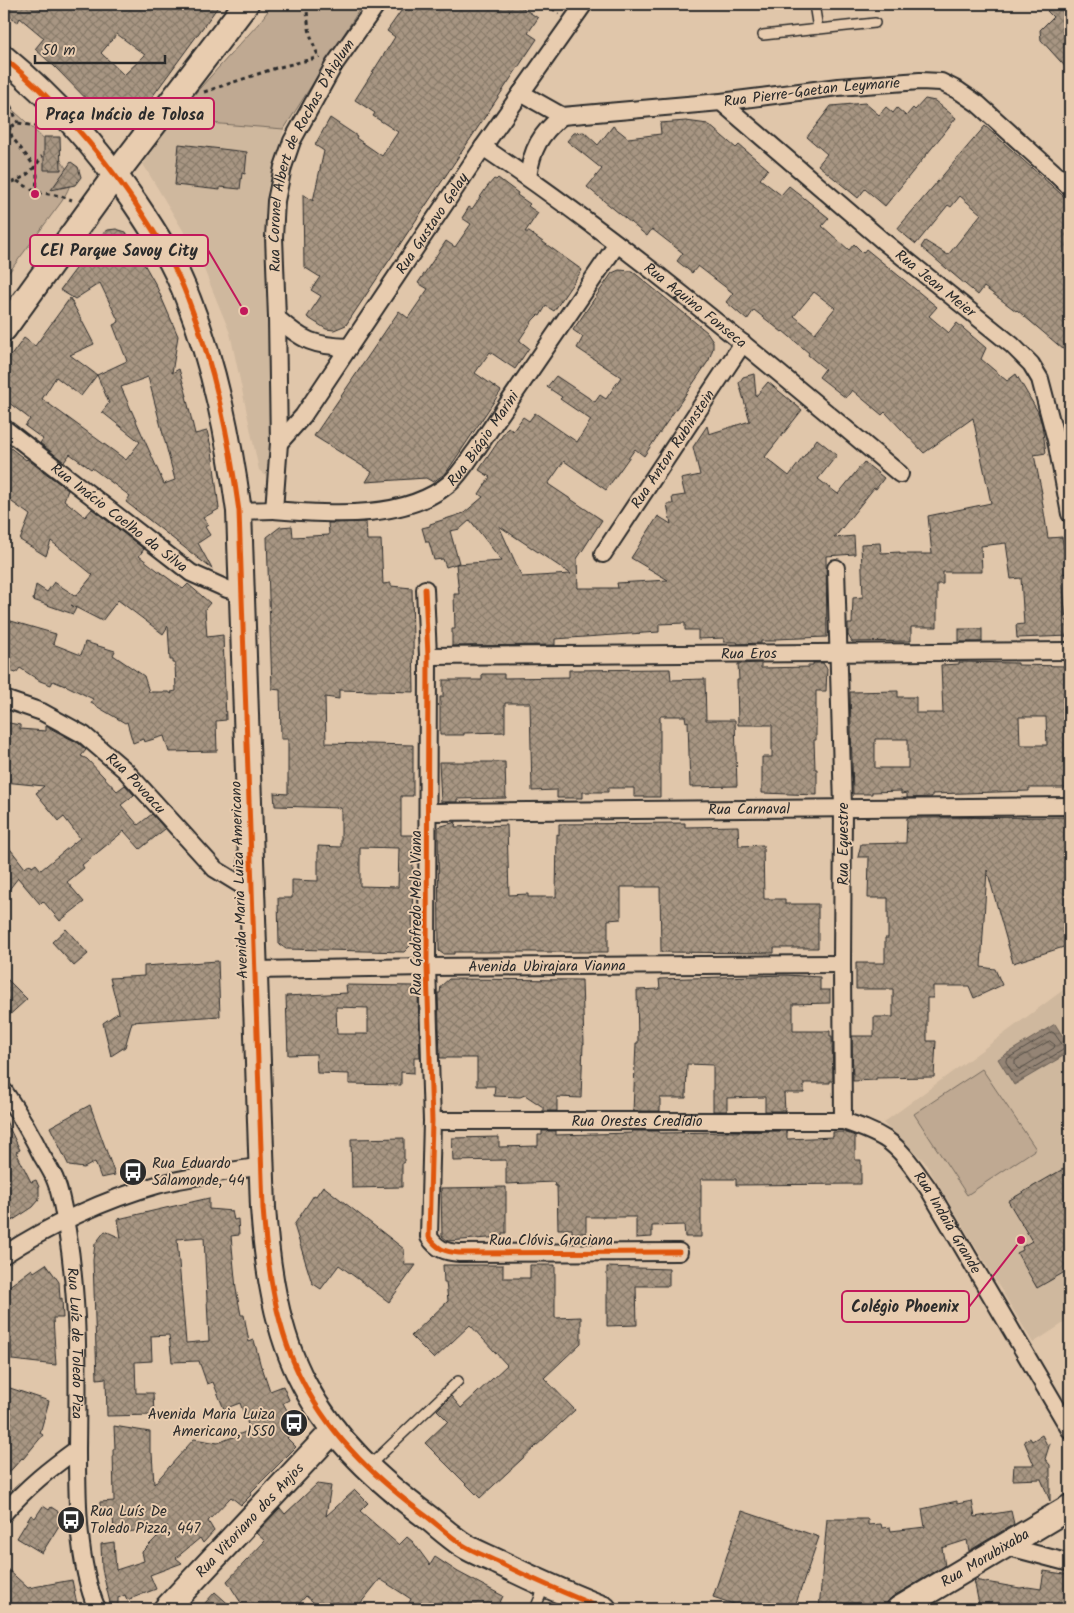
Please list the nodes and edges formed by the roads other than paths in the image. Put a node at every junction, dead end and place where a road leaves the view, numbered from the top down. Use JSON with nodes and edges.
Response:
{"nodes":[{"id":1,"x":246,"y":4,"type":"edge"},
{"id":2,"x":377,"y":4,"type":"edge"},
{"id":3,"x":584,"y":4,"type":"edge"},
{"id":4,"x":814,"y":4,"type":"edge"},
{"id":5,"x":875,"y":23,"type":"dead end"},
{"id":6,"x":818,"y":30,"type":"junction"},
{"id":7,"x":763,"y":35,"type":"dead end"},
{"id":8,"x":4,"y":58,"type":"edge"},
{"id":9,"x":521,"y":93,"type":"junction"},
{"id":10,"x":720,"y":102,"type":"junction"},
{"id":11,"x":562,"y":116,"type":"junction"},
{"id":12,"x":483,"y":147,"type":"junction"},
{"id":13,"x":116,"y":174,"type":"junction"},
{"id":14,"x":528,"y":177,"type":"junction"},
{"id":15,"x":1070,"y":187,"type":"edge"},
{"id":16,"x":617,"y":244,"type":"junction"},
{"id":17,"x":277,"y":318,"type":"junction"},
{"id":18,"x":4,"y":329,"type":"edge"},
{"id":19,"x":743,"y":343,"type":"junction"},
{"id":20,"x":349,"y":347,"type":"junction"},
{"id":21,"x":4,"y":428,"type":"edge"},
{"id":22,"x":279,"y":443,"type":"junction"},
{"id":23,"x":900,"y":474,"type":"dead end"},
{"id":24,"x":274,"y":510,"type":"junction"},
{"id":25,"x":239,"y":511,"type":"junction"},
{"id":26,"x":1070,"y":514,"type":"edge"},
{"id":27,"x":604,"y":554,"type":"dead end"},
{"id":28,"x":836,"y":568,"type":"dead end"},
{"id":29,"x":425,"y":589,"type":"dead end"},
{"id":30,"x":243,"y":593,"type":"junction"},
{"id":31,"x":1070,"y":651,"type":"edge"},
{"id":32,"x":838,"y":652,"type":"junction"},
{"id":33,"x":428,"y":656,"type":"junction"},
{"id":34,"x":4,"y":699,"type":"edge"},
{"id":35,"x":1070,"y":806,"type":"edge"},
{"id":36,"x":843,"y":807,"type":"junction"},
{"id":37,"x":428,"y":812,"type":"junction"},
{"id":38,"x":251,"y":891,"type":"junction"},
{"id":39,"x":842,"y":964,"type":"junction"},
{"id":40,"x":427,"y":967,"type":"junction"},
{"id":41,"x":254,"y":970,"type":"junction"},
{"id":42,"x":4,"y":1091,"type":"edge"},
{"id":43,"x":432,"y":1121,"type":"junction"},
{"id":44,"x":843,"y":1121,"type":"junction"},
{"id":45,"x":262,"y":1166,"type":"junction"},
{"id":46,"x":65,"y":1222,"type":"junction"},
{"id":47,"x":429,"y":1237,"type":"joint"},
{"id":48,"x":679,"y":1252,"type":"dead end"},
{"id":49,"x":4,"y":1254,"type":"edge"},
{"id":50,"x":458,"y":1381,"type":"dead end"},
{"id":51,"x":334,"y":1430,"type":"junction"},
{"id":52,"x":1070,"y":1430,"type":"edge"},
{"id":53,"x":77,"y":1449,"type":"junction"},
{"id":54,"x":367,"y":1468,"type":"junction"},
{"id":55,"x":1070,"y":1507,"type":"edge"},
{"id":56,"x":4,"y":1513,"type":"edge"},
{"id":57,"x":1005,"y":1546,"type":"junction"},
{"id":58,"x":1070,"y":1563,"type":"edge"},
{"id":59,"x":545,"y":1585,"type":"junction"},
{"id":60,"x":97,"y":1609,"type":"edge"},
{"id":61,"x":166,"y":1609,"type":"edge"},
{"id":62,"x":535,"y":1609,"type":"edge"},
{"id":63,"x":604,"y":1609,"type":"edge"},
{"id":64,"x":899,"y":1609,"type":"edge"}],
"edges":[{"from":1,"to":13,"type":"main road"},
{"from":2,"to":17,"type":"street","name":"Rua Coronel Albert de Rochas D'Aiglum"},
{"from":3,"to":9,"type":"street","name":"Rua Gustavo Gelay"},
{"from":4,"to":6,"type":"lane"},
{"from":5,"to":6,"type":"lane"},
{"from":6,"to":7,"type":"lane"},
{"from":8,"to":13,"type":"main road","name":"Avenida Maria Luiza Americano"},
{"from":9,"to":11,"type":"street"},
{"from":9,"to":12,"type":"street","name":"Rua Gustavo Gelay"},
{"from":10,"to":11,"type":"street","name":"Rua Pierre-Gaetan Leymarie"},
{"from":10,"to":15,"type":"street","name":"Rua Pierre-Gaetan Leymarie"},
{"from":10,"to":26,"type":"street","name":"Rua Jean Meier"},
{"from":11,"to":14,"type":"street"},
{"from":12,"to":14,"type":"street","name":"Rua Aquino Fonseca"},
{"from":12,"to":20,"type":"street","name":"Rua Gustavo Gelay"},
{"from":13,"to":18,"type":"main road"},
{"from":13,"to":25,"type":"main road","name":"Avenida Maria Luiza Americano"},
{"from":14,"to":16,"type":"street","name":"Rua Aquino Fonseca"},
{"from":16,"to":19,"type":"street","name":"Rua Aquino Fonseca"},
{"from":16,"to":24,"type":"street","name":"Rua Biágio Marini"},
{"from":17,"to":20,"type":"street"},
{"from":17,"to":22,"type":"street","name":"Rua Coronel Albert de Rochas D'Aiglum"},
{"from":19,"to":23,"type":"street","name":"Rua Aquino Fonseca"},
{"from":19,"to":27,"type":"street","name":"Rua Anton Rubinstein"},
{"from":20,"to":22,"type":"street","name":"Rua Gustavo Gelay"},
{"from":21,"to":30,"type":"street","name":"Rua Inácio Coelho da Silva"},
{"from":22,"to":24,"type":"street","name":"Rua Coronel Albert de Rochas D'Aiglum"},
{"from":24,"to":25,"type":"street"},
{"from":25,"to":30,"type":"main road","name":"Avenida Maria Luiza Americano"},
{"from":28,"to":32,"type":"street","name":"Rua Equestre"},
{"from":29,"to":33,"type":"street","name":"Rua Godofredo Melo Viana"},
{"from":30,"to":38,"type":"main road","name":"Avenida Maria Luiza Americano"},
{"from":31,"to":32,"type":"street","name":"Rua Eros"},
{"from":32,"to":33,"type":"street","name":"Rua Eros"},
{"from":32,"to":36,"type":"street","name":"Rua Equestre"},
{"from":33,"to":37,"type":"street","name":"Rua Godofredo Melo Viana"},
{"from":34,"to":38,"type":"street","name":"Rua Povoacu"},
{"from":35,"to":36,"type":"street","name":"Rua Carnaval"},
{"from":36,"to":37,"type":"street","name":"Rua Carnaval"},
{"from":36,"to":39,"type":"street","name":"Rua Equestre"},
{"from":37,"to":40,"type":"street","name":"Rua Godofredo Melo Viana"},
{"from":38,"to":41,"type":"main road","name":"Avenida Maria Luiza Americano"},
{"from":39,"to":40,"type":"street","name":"Avenida Ubirajara Vianna"},
{"from":39,"to":44,"type":"street","name":"Rua Equestre"},
{"from":40,"to":41,"type":"street","name":"Avenida Ubirajara Vianna"},
{"from":40,"to":43,"type":"street","name":"Rua Godofredo Melo Viana"},
{"from":41,"to":45,"type":"main road","name":"Avenida Maria Luiza Americano"},
{"from":42,"to":46,"type":"street","name":"Rua Luíz de Toledo Piza"},
{"from":43,"to":44,"type":"street","name":"Rua Orestes Credídio"},
{"from":43,"to":47,"type":"street","name":"Rua Godofredo Melo Viana"},
{"from":44,"to":52,"type":"street","name":"Rua Indaiá Grande"},
{"from":45,"to":46,"type":"street"},
{"from":45,"to":51,"type":"main road","name":"Avenida Maria Luiza Americano"},
{"from":46,"to":49,"type":"street"},
{"from":46,"to":53,"type":"street","name":"Rua Luíz de Toledo Piza"},
{"from":47,"to":48,"type":"street","name":"Rua Clóvis Graciana"},
{"from":50,"to":54,"type":"lane"},
{"from":51,"to":54,"type":"main road","name":"Avenida Maria Luiza Americano"},
{"from":51,"to":61,"type":"main road","name":"Rua Vitoriano dos Anjos"},
{"from":53,"to":56,"type":"street"},
{"from":53,"to":60,"type":"street","name":"Rua Luíz de Toledo Piza"},
{"from":54,"to":59,"type":"main road","name":"Avenida Maria Luiza Americano"},
{"from":55,"to":57,"type":"main road","name":"Rua Morubixaba"},
{"from":57,"to":58,"type":"street"},
{"from":57,"to":64,"type":"main road","name":"Rua Morubixaba"},
{"from":59,"to":62,"type":"lane"},
{"from":59,"to":63,"type":"main road","name":"Avenida Maria Luiza Americano"}]}
